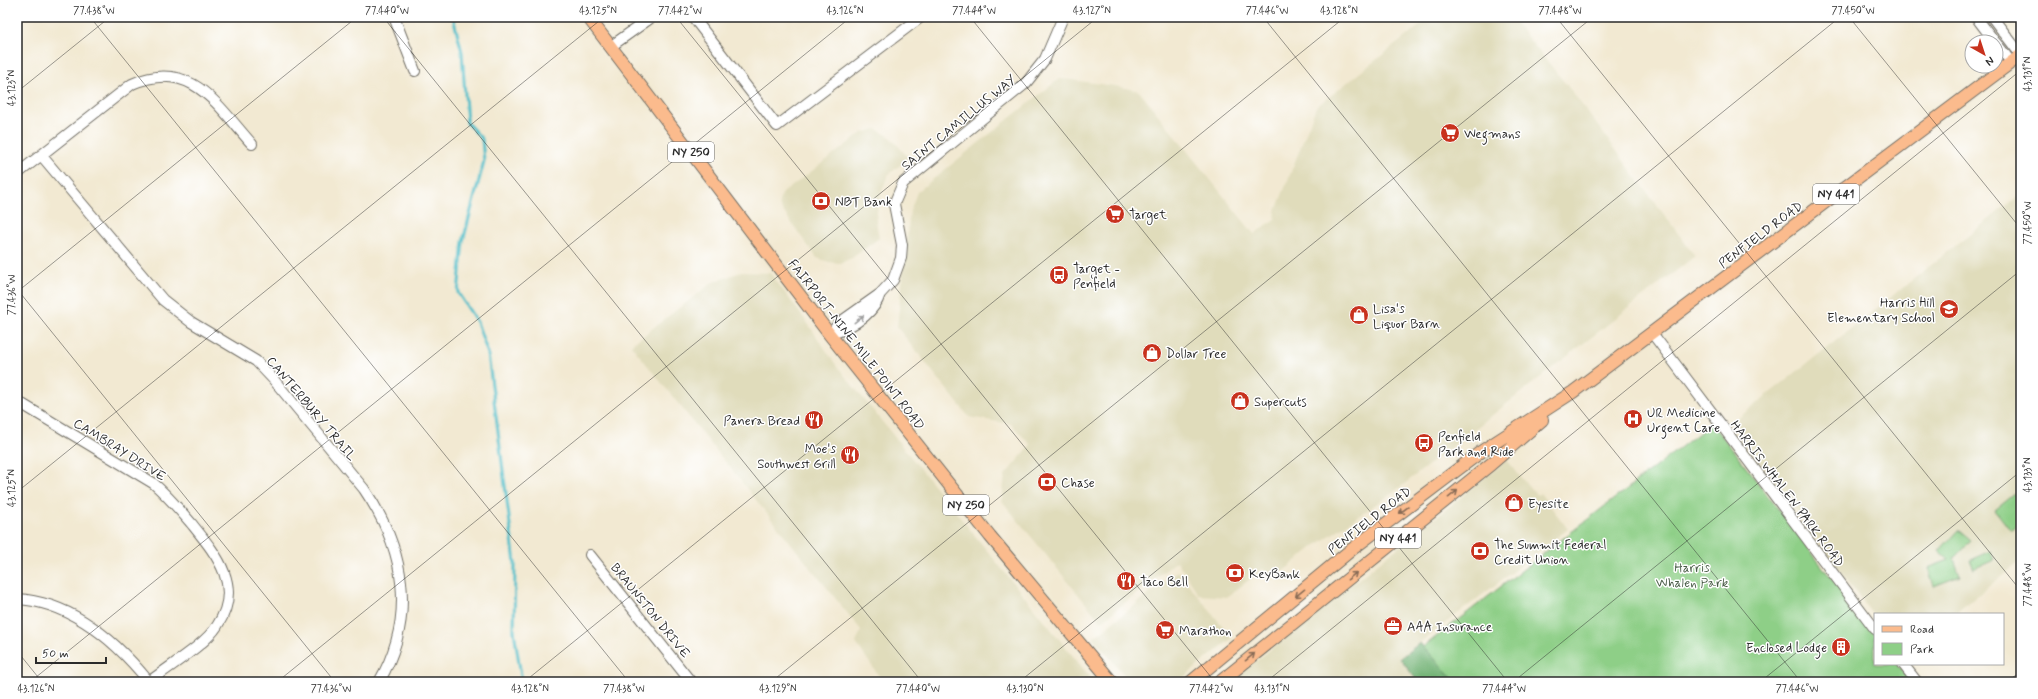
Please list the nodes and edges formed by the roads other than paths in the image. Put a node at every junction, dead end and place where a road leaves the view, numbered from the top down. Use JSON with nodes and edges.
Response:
{"nodes":[{"id":1,"x":394,"y":17,"type":"edge"},
{"id":2,"x":588,"y":17,"type":"edge"},
{"id":3,"x":652,"y":17,"type":"edge"},
{"id":4,"x":693,"y":17,"type":"edge"},
{"id":5,"x":921,"y":17,"type":"edge"},
{"id":6,"x":1063,"y":17,"type":"edge"},
{"id":7,"x":1976,"y":17,"type":"edge"},
{"id":8,"x":1992,"y":17,"type":"edge"},
{"id":9,"x":1990,"y":34,"type":"edge"},
{"id":10,"x":610,"y":47,"type":"junction"},
{"id":11,"x":2004,"y":53,"type":"edge"},
{"id":12,"x":2021,"y":55,"type":"edge"},
{"id":13,"x":2011,"y":62,"type":"junction"},
{"id":14,"x":414,"y":71,"type":"dead end"},
{"id":15,"x":252,"y":144,"type":"dead end"},
{"id":16,"x":42,"y":155,"type":"junction"},
{"id":17,"x":17,"y":174,"type":"edge"},
{"id":18,"x":1652,"y":333,"type":"junction"},
{"id":19,"x":830,"y":335,"type":"junction"},
{"id":20,"x":1574,"y":392,"type":"junction"},
{"id":21,"x":17,"y":401,"type":"edge"},
{"id":22,"x":590,"y":555,"type":"dead end"},
{"id":23,"x":17,"y":599,"type":"edge"},
{"id":24,"x":1874,"y":627,"type":"edge"},
{"id":25,"x":1904,"y":665,"type":"edge"},
{"id":26,"x":149,"y":682,"type":"edge"},
{"id":27,"x":379,"y":682,"type":"edge"},
{"id":28,"x":691,"y":682,"type":"edge"},
{"id":29,"x":1112,"y":682,"type":"edge"},
{"id":30,"x":1191,"y":682,"type":"edge"},
{"id":31,"x":1220,"y":682,"type":"edge"},
{"id":32,"x":1917,"y":682,"type":"edge"}],
"edges":[{"from":1,"to":14,"type":"street"},
{"from":2,"to":10,"type":"main road","name":"FAIRPORT-NINE MILE POINT ROAD","number":"NY 250"},
{"from":3,"to":10,"type":"street"},
{"from":4,"to":5,"type":"street"},
{"from":6,"to":19,"type":"street","name":"SAINT CAMILLUS WAY"},
{"from":7,"to":9,"type":"street"},
{"from":8,"to":12,"type":"street"},
{"from":10,"to":19,"type":"main road","name":"FAIRPORT-NINE MILE POINT ROAD","number":"NY 250"},
{"from":11,"to":13,"type":"street"},
{"from":12,"to":13,"type":"main road","name":"PENFIELD ROAD","number":"NY 441"},
{"from":13,"to":18,"type":"main road","name":"PENFIELD ROAD","number":"NY 441"},
{"from":15,"to":16,"type":"street"},
{"from":16,"to":17,"type":"street"},
{"from":16,"to":27,"type":"street","name":"CANTERBURY TRAIL"},
{"from":18,"to":20,"type":"main road","name":"PENFIELD ROAD","number":"NY 441"},
{"from":18,"to":24,"type":"street","name":"HARRIS WHALEN PARK ROAD"},
{"from":19,"to":29,"type":"main road","name":"FAIRPORT-NINE MILE POINT ROAD","number":"NY 250"},
{"from":20,"to":30,"type":"main road","name":"PENFIELD ROAD","number":"NY 441","one_way":true},
{"from":31,"to":20,"type":"main road","name":"PENFIELD ROAD","number":"NY 441","one_way":true},
{"from":21,"to":26,"type":"street","name":"CAMBRAY DRIVE"},
{"from":22,"to":28,"type":"street","name":"BRAUNSTON DRIVE"},
{"from":23,"to":26,"type":"street"},
{"from":25,"to":32,"type":"street"}]}
